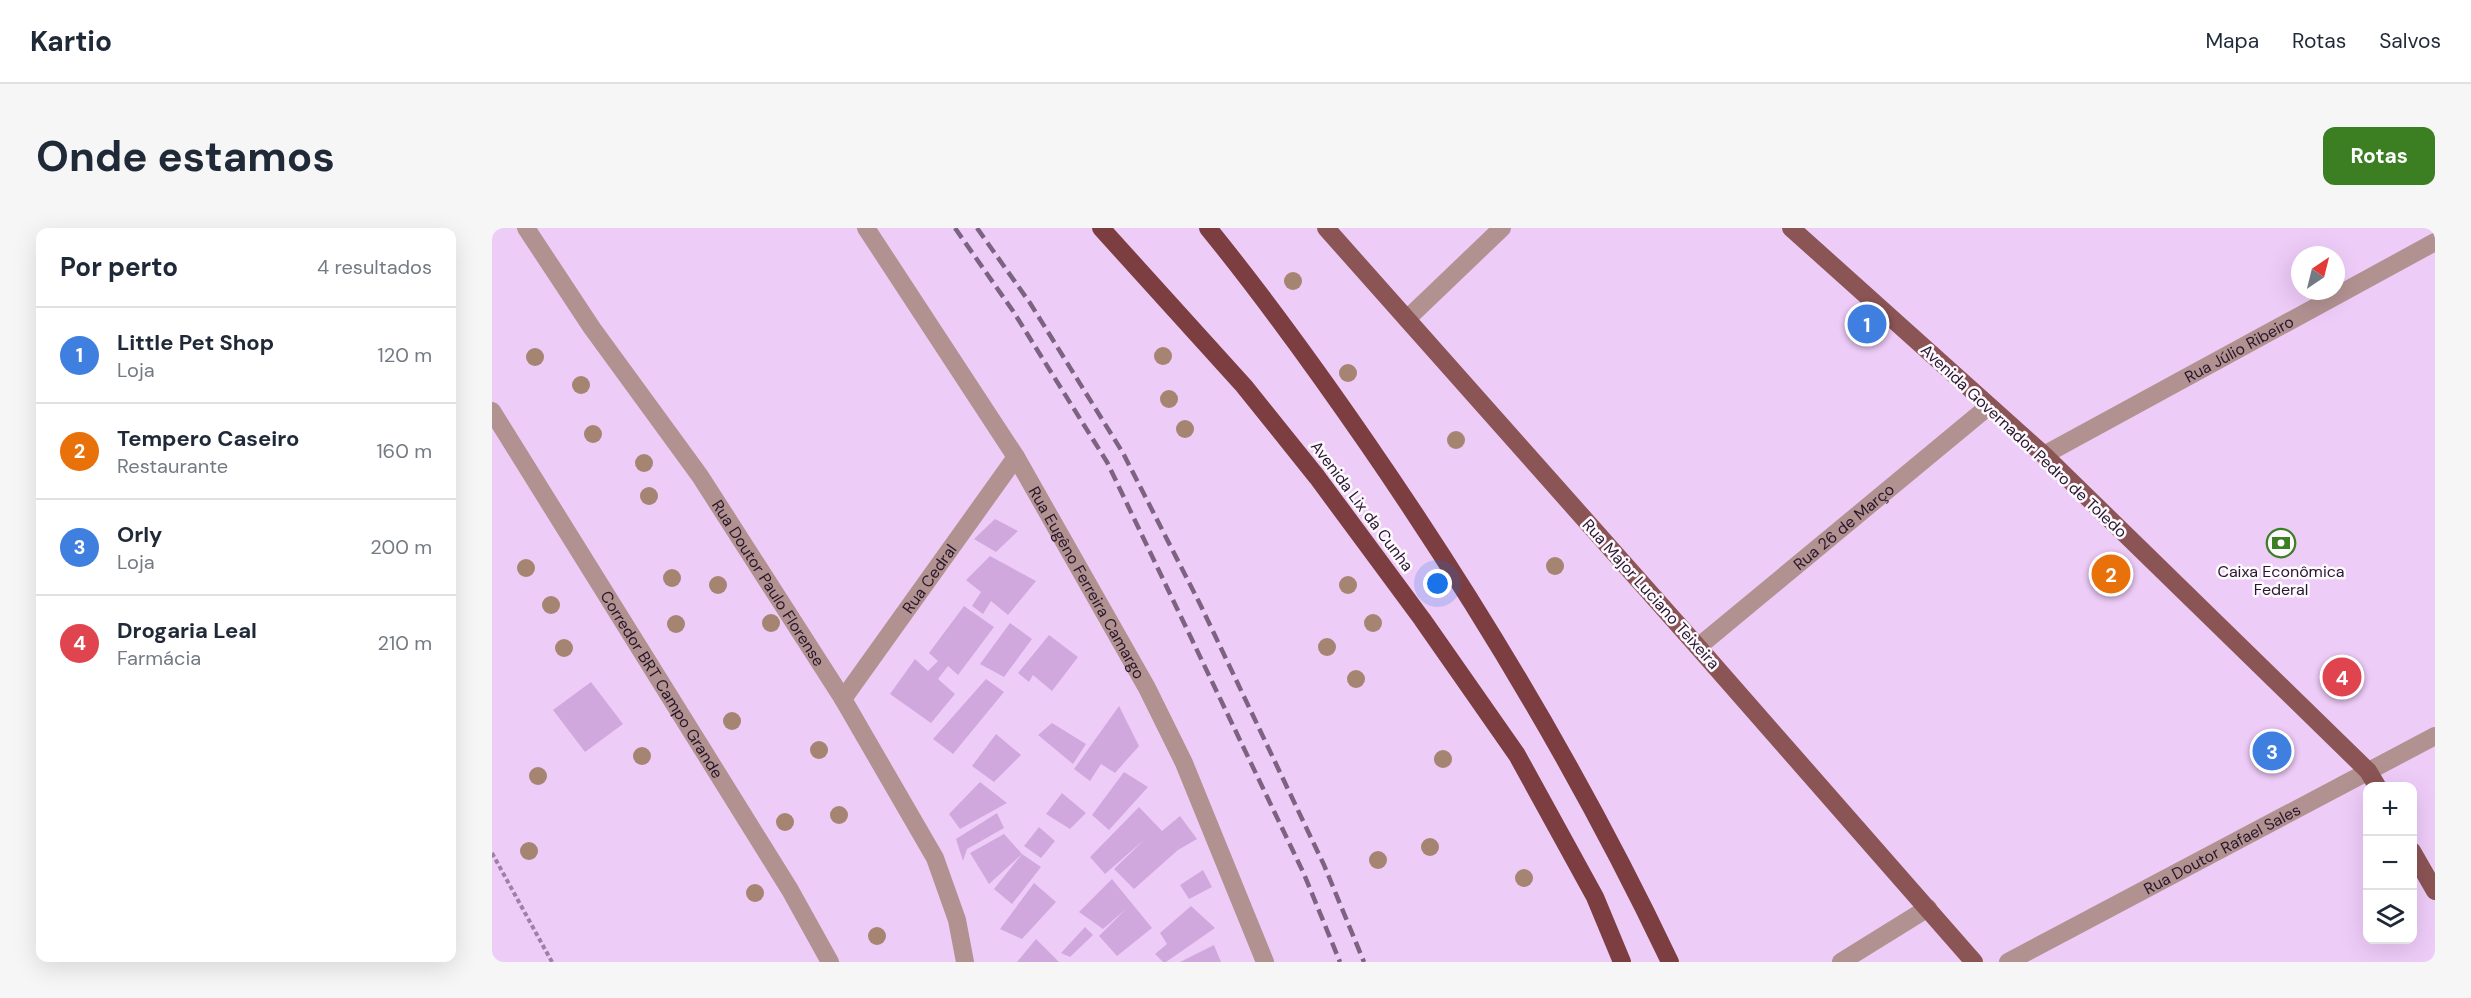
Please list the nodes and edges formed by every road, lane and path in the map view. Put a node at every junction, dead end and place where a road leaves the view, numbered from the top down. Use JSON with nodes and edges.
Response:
{"nodes":[{"id":1,"x":526,"y":228,"type":"edge"},
{"id":2,"x":866,"y":228,"type":"edge"},
{"id":3,"x":1101,"y":228,"type":"edge"},
{"id":4,"x":1208,"y":228,"type":"edge"},
{"id":5,"x":1326,"y":228,"type":"edge"},
{"id":6,"x":1502,"y":228,"type":"edge"},
{"id":7,"x":1791,"y":228,"type":"edge"},
{"id":8,"x":2435,"y":242,"type":"edge"},
{"id":9,"x":1407,"y":319,"type":"junction"},
{"id":10,"x":1989,"y":406,"type":"junction"},
{"id":11,"x":492,"y":411,"type":"edge"},
{"id":12,"x":2044,"y":455,"type":"junction"},
{"id":13,"x":1016,"y":457,"type":"junction"},
{"id":14,"x":1698,"y":647,"type":"junction"},
{"id":15,"x":843,"y":699,"type":"junction"},
{"id":16,"x":2435,"y":736,"type":"edge"},
{"id":17,"x":2373,"y":779,"type":"edge"},
{"id":18,"x":492,"y":853,"type":"edge"},
{"id":19,"x":2417,"y":860,"type":"edge"},
{"id":20,"x":2435,"y":891,"type":"edge"},
{"id":21,"x":1928,"y":908,"type":"junction"},
{"id":22,"x":552,"y":962,"type":"edge"},
{"id":23,"x":830,"y":962,"type":"edge"},
{"id":24,"x":965,"y":962,"type":"edge"},
{"id":25,"x":1265,"y":962,"type":"edge"},
{"id":26,"x":1622,"y":962,"type":"edge"},
{"id":27,"x":1670,"y":962,"type":"edge"},
{"id":28,"x":1841,"y":962,"type":"edge"},
{"id":29,"x":1974,"y":962,"type":"edge"},
{"id":30,"x":2008,"y":962,"type":"edge"}],
"edges":[{"from":1,"to":15,"type":"street","name":"Rua Doutor Paulo Florense"},
{"from":2,"to":13,"type":"street","name":"Rua Eugêno Ferreira Camargo"},
{"from":3,"to":26,"type":"highway","name":"Avenida Lix da Cunha"},
{"from":4,"to":27,"type":"highway"},
{"from":5,"to":9,"type":"main road","name":"Rua Major Luciano Teixeira"},
{"from":6,"to":9,"type":"street"},
{"from":7,"to":10,"type":"main road","name":"Avenida Governador Pedro de Toledo"},
{"from":8,"to":12,"type":"street","name":"Rua Júlio Ribeiro"},
{"from":9,"to":14,"type":"main road","name":"Rua Major Luciano Teixeira"},
{"from":10,"to":12,"type":"main road","name":"Avenida Governador Pedro de Toledo"},
{"from":10,"to":14,"type":"street","name":"Rua 26 de Março"},
{"from":11,"to":23,"type":"street","name":"Corredor BRT Campo Grande"},
{"from":12,"to":17,"type":"main road","name":"Avenida Governador Pedro de Toledo"},
{"from":13,"to":15,"type":"street","name":"Rua Cedral"},
{"from":13,"to":25,"type":"street","name":"Rua Eugêno Ferreira Camargo"},
{"from":14,"to":21,"type":"main road","name":"Rua Major Luciano Teixeira"},
{"from":15,"to":24,"type":"street","name":"Rua Doutor Paulo Florense"},
{"from":16,"to":17,"type":"street","name":"Rua Doutor Rafael Sales"},
{"from":17,"to":30,"type":"street","name":"Rua Doutor Rafael Sales"},
{"from":18,"to":22,"type":"path"},
{"from":19,"to":20,"type":"main road"},
{"from":21,"to":28,"type":"street"},
{"from":21,"to":29,"type":"main road","name":"Rua Major Luciano Teixeira"}]}
